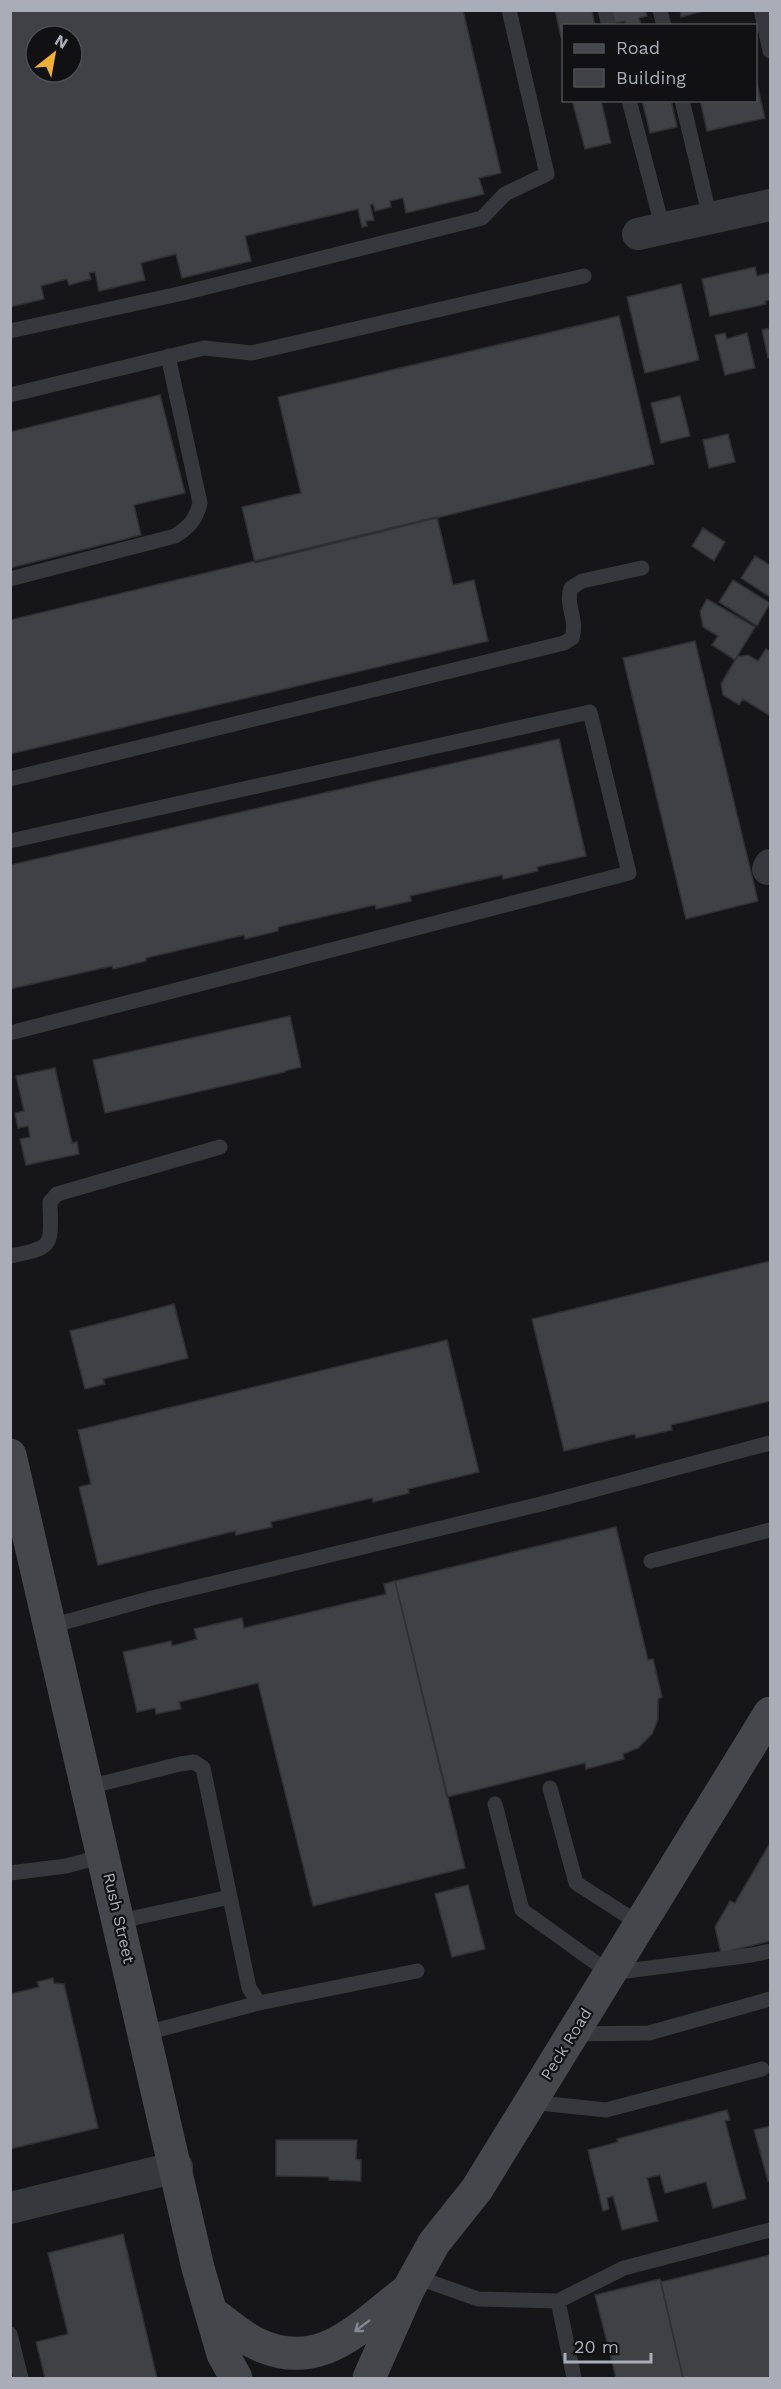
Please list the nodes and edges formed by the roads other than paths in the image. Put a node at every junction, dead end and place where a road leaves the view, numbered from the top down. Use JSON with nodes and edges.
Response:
{"nodes":[{"id":1,"x":509,"y":10,"type":"edge"},
{"id":2,"x":761,"y":10,"type":"edge"},
{"id":3,"x":771,"y":51,"type":"edge"},
{"id":4,"x":629,"y":102,"type":"edge"},
{"id":5,"x":682,"y":102,"type":"edge"},
{"id":6,"x":771,"y":205,"type":"edge"},
{"id":7,"x":710,"y":218,"type":"junction"},
{"id":8,"x":651,"y":232,"type":"joint"},
{"id":9,"x":584,"y":276,"type":"dead end"},
{"id":10,"x":10,"y":331,"type":"edge"},
{"id":11,"x":168,"y":356,"type":"junction"},
{"id":12,"x":10,"y":395,"type":"edge"},
{"id":13,"x":642,"y":568,"type":"dead end"},
{"id":14,"x":10,"y":579,"type":"edge"},
{"id":15,"x":10,"y":779,"type":"edge"},
{"id":16,"x":10,"y":841,"type":"edge"},
{"id":17,"x":10,"y":1033,"type":"edge"},
{"id":18,"x":220,"y":1147,"type":"dead end"},
{"id":19,"x":10,"y":1256,"type":"edge"},
{"id":20,"x":771,"y":1443,"type":"edge"},
{"id":21,"x":12,"y":1468,"type":"edge"},
{"id":22,"x":771,"y":1530,"type":"edge"},
{"id":23,"x":651,"y":1561,"type":"dead end"},
{"id":24,"x":51,"y":1626,"type":"junction"},
{"id":25,"x":771,"y":1713,"type":"edge"},
{"id":26,"x":88,"y":1787,"type":"junction"},
{"id":27,"x":550,"y":1788,"type":"dead end"},
{"id":28,"x":495,"y":1804,"type":"dead end"},
{"id":29,"x":104,"y":1856,"type":"junction"},
{"id":30,"x":10,"y":1873,"type":"edge"},
{"id":31,"x":230,"y":1897,"type":"junction"},
{"id":32,"x":120,"y":1921,"type":"junction"},
{"id":33,"x":640,"y":1924,"type":"junction"},
{"id":34,"x":771,"y":1951,"type":"edge"},
{"id":35,"x":417,"y":1971,"type":"dead end"},
{"id":36,"x":610,"y":1973,"type":"junction"},
{"id":37,"x":771,"y":1999,"type":"edge"},
{"id":38,"x":259,"y":2003,"type":"junction"},
{"id":39,"x":146,"y":2033,"type":"junction"},
{"id":40,"x":572,"y":2034,"type":"junction"},
{"id":41,"x":762,"y":2069,"type":"dead end"},
{"id":42,"x":530,"y":2102,"type":"junction"},
{"id":43,"x":177,"y":2167,"type":"junction"},
{"id":44,"x":10,"y":2208,"type":"edge"},
{"id":45,"x":771,"y":2230,"type":"edge"},
{"id":46,"x":412,"y":2284,"type":"junction"},
{"id":47,"x":558,"y":2301,"type":"junction"},
{"id":48,"x":211,"y":2312,"type":"junction"},
{"id":49,"x":10,"y":2334,"type":"edge"},
{"id":50,"x":21,"y":2379,"type":"edge"},
{"id":51,"x":236,"y":2379,"type":"edge"},
{"id":52,"x":369,"y":2379,"type":"edge"},
{"id":53,"x":574,"y":2379,"type":"edge"}],
"edges":[{"from":1,"to":10,"type":"lane"},
{"from":2,"to":3,"type":"lane"},
{"from":4,"to":8,"type":"lane"},
{"from":5,"to":7,"type":"lane"},
{"from":6,"to":7,"type":"street"},
{"from":7,"to":8,"type":"street"},
{"from":9,"to":11,"type":"lane"},
{"from":11,"to":12,"type":"lane"},
{"from":11,"to":14,"type":"lane"},
{"from":13,"to":15,"type":"lane"},
{"from":16,"to":17,"type":"lane"},
{"from":18,"to":19,"type":"lane"},
{"from":20,"to":24,"type":"lane"},
{"from":21,"to":24,"type":"main road","name":"Rush Street"},
{"from":22,"to":23,"type":"lane"},
{"from":24,"to":26,"type":"main road","name":"Rush Street"},
{"from":25,"to":33,"type":"main road","name":"Peck Road"},
{"from":26,"to":29,"type":"main road","name":"Rush Street"},
{"from":26,"to":31,"type":"lane"},
{"from":27,"to":33,"type":"lane"},
{"from":28,"to":36,"type":"lane"},
{"from":29,"to":30,"type":"lane"},
{"from":29,"to":32,"type":"main road","name":"Rush Street"},
{"from":31,"to":32,"type":"lane"},
{"from":31,"to":38,"type":"lane"},
{"from":32,"to":39,"type":"main road","name":"Rush Street"},
{"from":33,"to":36,"type":"main road","name":"Peck Road"},
{"from":34,"to":36,"type":"lane"},
{"from":35,"to":38,"type":"lane"},
{"from":36,"to":40,"type":"main road","name":"Peck Road"},
{"from":37,"to":40,"type":"lane"},
{"from":38,"to":39,"type":"lane"},
{"from":39,"to":43,"type":"main road","name":"Rush Street"},
{"from":40,"to":42,"type":"main road","name":"Peck Road"},
{"from":41,"to":42,"type":"lane"},
{"from":42,"to":46,"type":"main road","name":"Peck Road"},
{"from":43,"to":44,"type":"street"},
{"from":43,"to":48,"type":"main road","name":"Rush Street"},
{"from":45,"to":47,"type":"lane"},
{"from":46,"to":47,"type":"lane"},
{"from":46,"to":48,"type":"main road","one_way":true},
{"from":46,"to":52,"type":"main road","name":"Peck Road"},
{"from":47,"to":53,"type":"lane"},
{"from":48,"to":51,"type":"main road","name":"Rush Street"},
{"from":49,"to":50,"type":"lane"}]}
